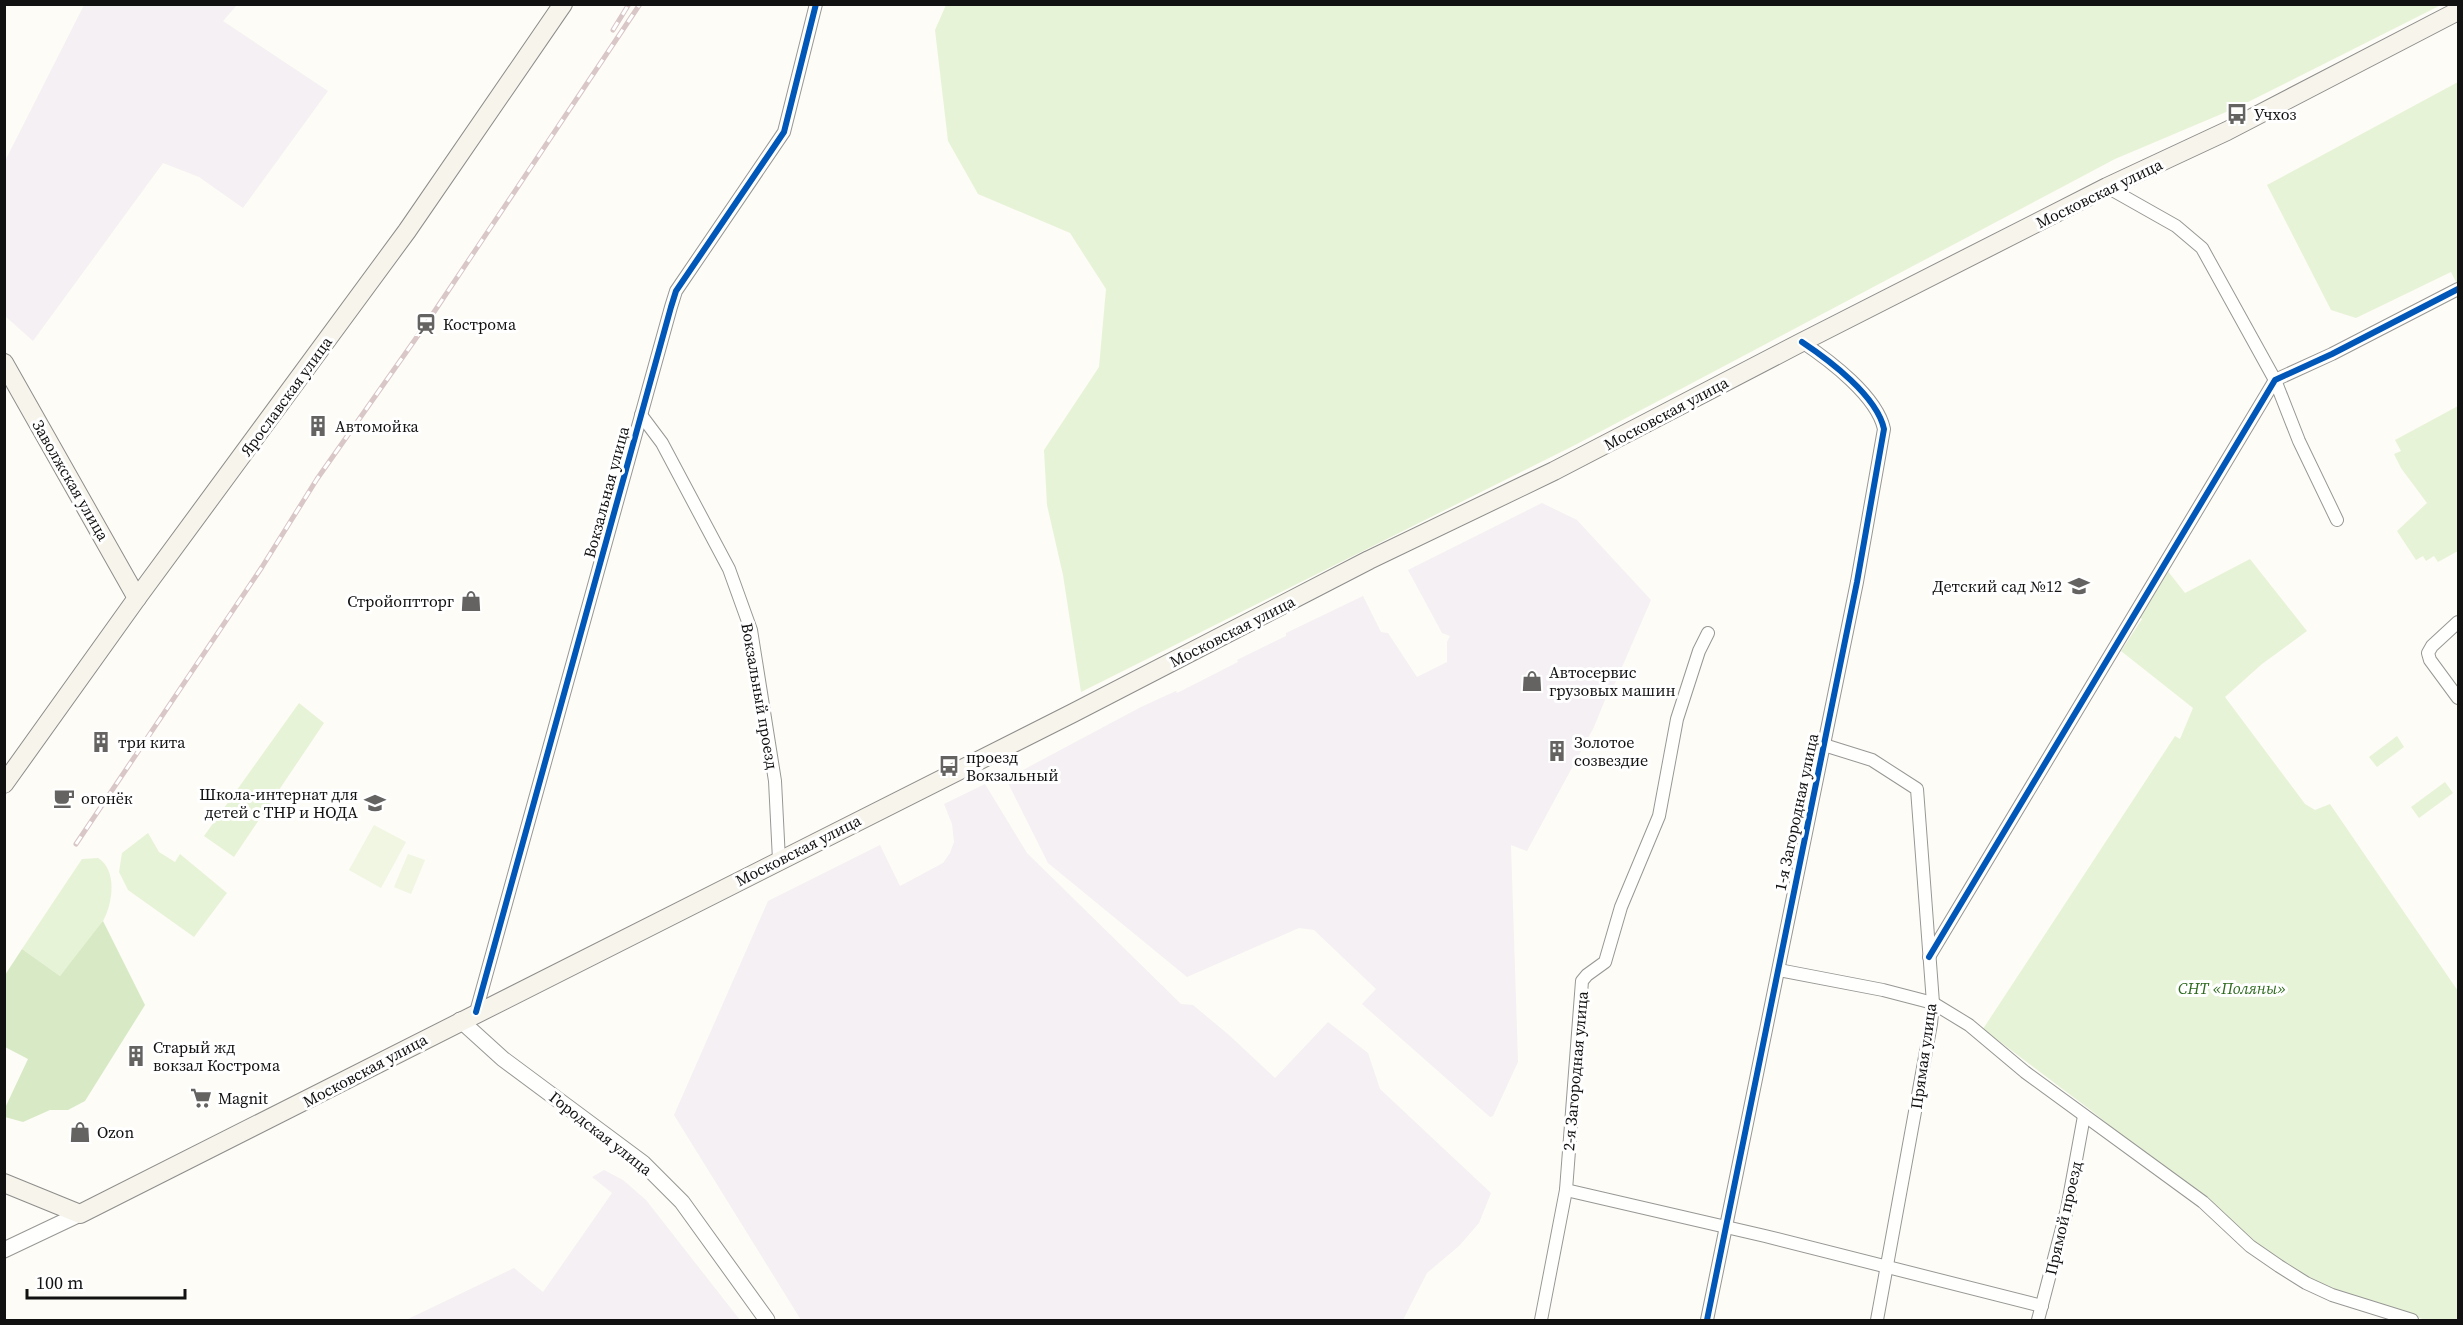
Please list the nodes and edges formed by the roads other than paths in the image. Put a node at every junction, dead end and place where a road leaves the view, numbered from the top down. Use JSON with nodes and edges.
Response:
{"nodes":[{"id":1,"x":563,"y":4,"type":"edge"},
{"id":2,"x":816,"y":4,"type":"edge"},
{"id":3,"x":2458,"y":10,"type":"edge"},
{"id":4,"x":2108,"y":187,"type":"junction"},
{"id":5,"x":2458,"y":289,"type":"edge"},
{"id":6,"x":1802,"y":342,"type":"junction"},
{"id":7,"x":4,"y":363,"type":"edge"},
{"id":8,"x":2275,"y":380,"type":"junction"},
{"id":9,"x":641,"y":415,"type":"junction"},
{"id":10,"x":2337,"y":520,"type":"dead end"},
{"id":11,"x":137,"y":598,"type":"junction"},
{"id":12,"x":2458,"y":622,"type":"edge"},
{"id":13,"x":1708,"y":633,"type":"dead end"},
{"id":14,"x":2458,"y":698,"type":"edge"},
{"id":15,"x":1824,"y":745,"type":"junction"},
{"id":16,"x":4,"y":784,"type":"edge"},
{"id":17,"x":779,"y":860,"type":"junction"},
{"id":18,"x":1929,"y":957,"type":"junction"},
{"id":19,"x":1779,"y":970,"type":"junction"},
{"id":20,"x":1932,"y":1004,"type":"junction"},
{"id":21,"x":468,"y":1016,"type":"junction"},
{"id":22,"x":2084,"y":1116,"type":"junction"},
{"id":23,"x":4,"y":1183,"type":"edge"},
{"id":24,"x":1566,"y":1191,"type":"junction"},
{"id":25,"x":80,"y":1214,"type":"junction"},
{"id":26,"x":1726,"y":1226,"type":"junction"},
{"id":27,"x":4,"y":1250,"type":"edge"},
{"id":28,"x":1887,"y":1268,"type":"junction"},
{"id":29,"x":2042,"y":1306,"type":"junction"},
{"id":30,"x":767,"y":1320,"type":"edge"},
{"id":31,"x":1541,"y":1320,"type":"edge"},
{"id":32,"x":1707,"y":1320,"type":"edge"},
{"id":33,"x":1877,"y":1320,"type":"edge"},
{"id":34,"x":2038,"y":1320,"type":"edge"},
{"id":35,"x":2412,"y":1320,"type":"edge"}],
"edges":[{"from":1,"to":11,"type":"main road","name":"Ярославская улица"},
{"from":2,"to":9,"type":"street","name":"Вокзальная улица"},
{"from":3,"to":4,"type":"main road","name":"Московская улица"},
{"from":4,"to":6,"type":"main road","name":"Московская улица"},
{"from":4,"to":8,"type":"street"},
{"from":5,"to":8,"type":"street"},
{"from":6,"to":15,"type":"street","name":"1-я Загородная улица"},
{"from":6,"to":17,"type":"main road","name":"Московская улица"},
{"from":7,"to":11,"type":"main road","name":"Заволжская улица"},
{"from":8,"to":10,"type":"street"},
{"from":8,"to":18,"type":"street"},
{"from":9,"to":17,"type":"street","name":"Вокзальный проезд"},
{"from":9,"to":21,"type":"street","name":"Вокзальная улица"},
{"from":11,"to":16,"type":"main road","name":"Ярославская улица"},
{"from":12,"to":14,"type":"street"},
{"from":13,"to":24,"type":"street","name":"2-я Загородная улица"},
{"from":15,"to":18,"type":"street","name":"Прямая улица"},
{"from":15,"to":19,"type":"street","name":"1-я Загородная улица"},
{"from":17,"to":21,"type":"main road","name":"Московская улица"},
{"from":18,"to":20,"type":"street","name":"Прямая улица"},
{"from":19,"to":20,"type":"street"},
{"from":19,"to":26,"type":"street","name":"1-я Загородная улица"},
{"from":20,"to":22,"type":"street"},
{"from":20,"to":28,"type":"street","name":"Прямая улица"},
{"from":21,"to":25,"type":"main road","name":"Московская улица"},
{"from":21,"to":30,"type":"street","name":"Городская улица"},
{"from":22,"to":29,"type":"street","name":"Прямой проезд"},
{"from":22,"to":35,"type":"street"},
{"from":23,"to":25,"type":"main road"},
{"from":24,"to":26,"type":"street"},
{"from":24,"to":31,"type":"street","name":"2-я Загородная улица"},
{"from":25,"to":27,"type":"street","name":"Московская улица"},
{"from":26,"to":28,"type":"street"},
{"from":26,"to":32,"type":"street","name":"1-я Загородная улица"},
{"from":28,"to":29,"type":"street"},
{"from":28,"to":33,"type":"street","name":"Прямая улица"},
{"from":29,"to":34,"type":"street","name":"Прямой проезд"}]}
